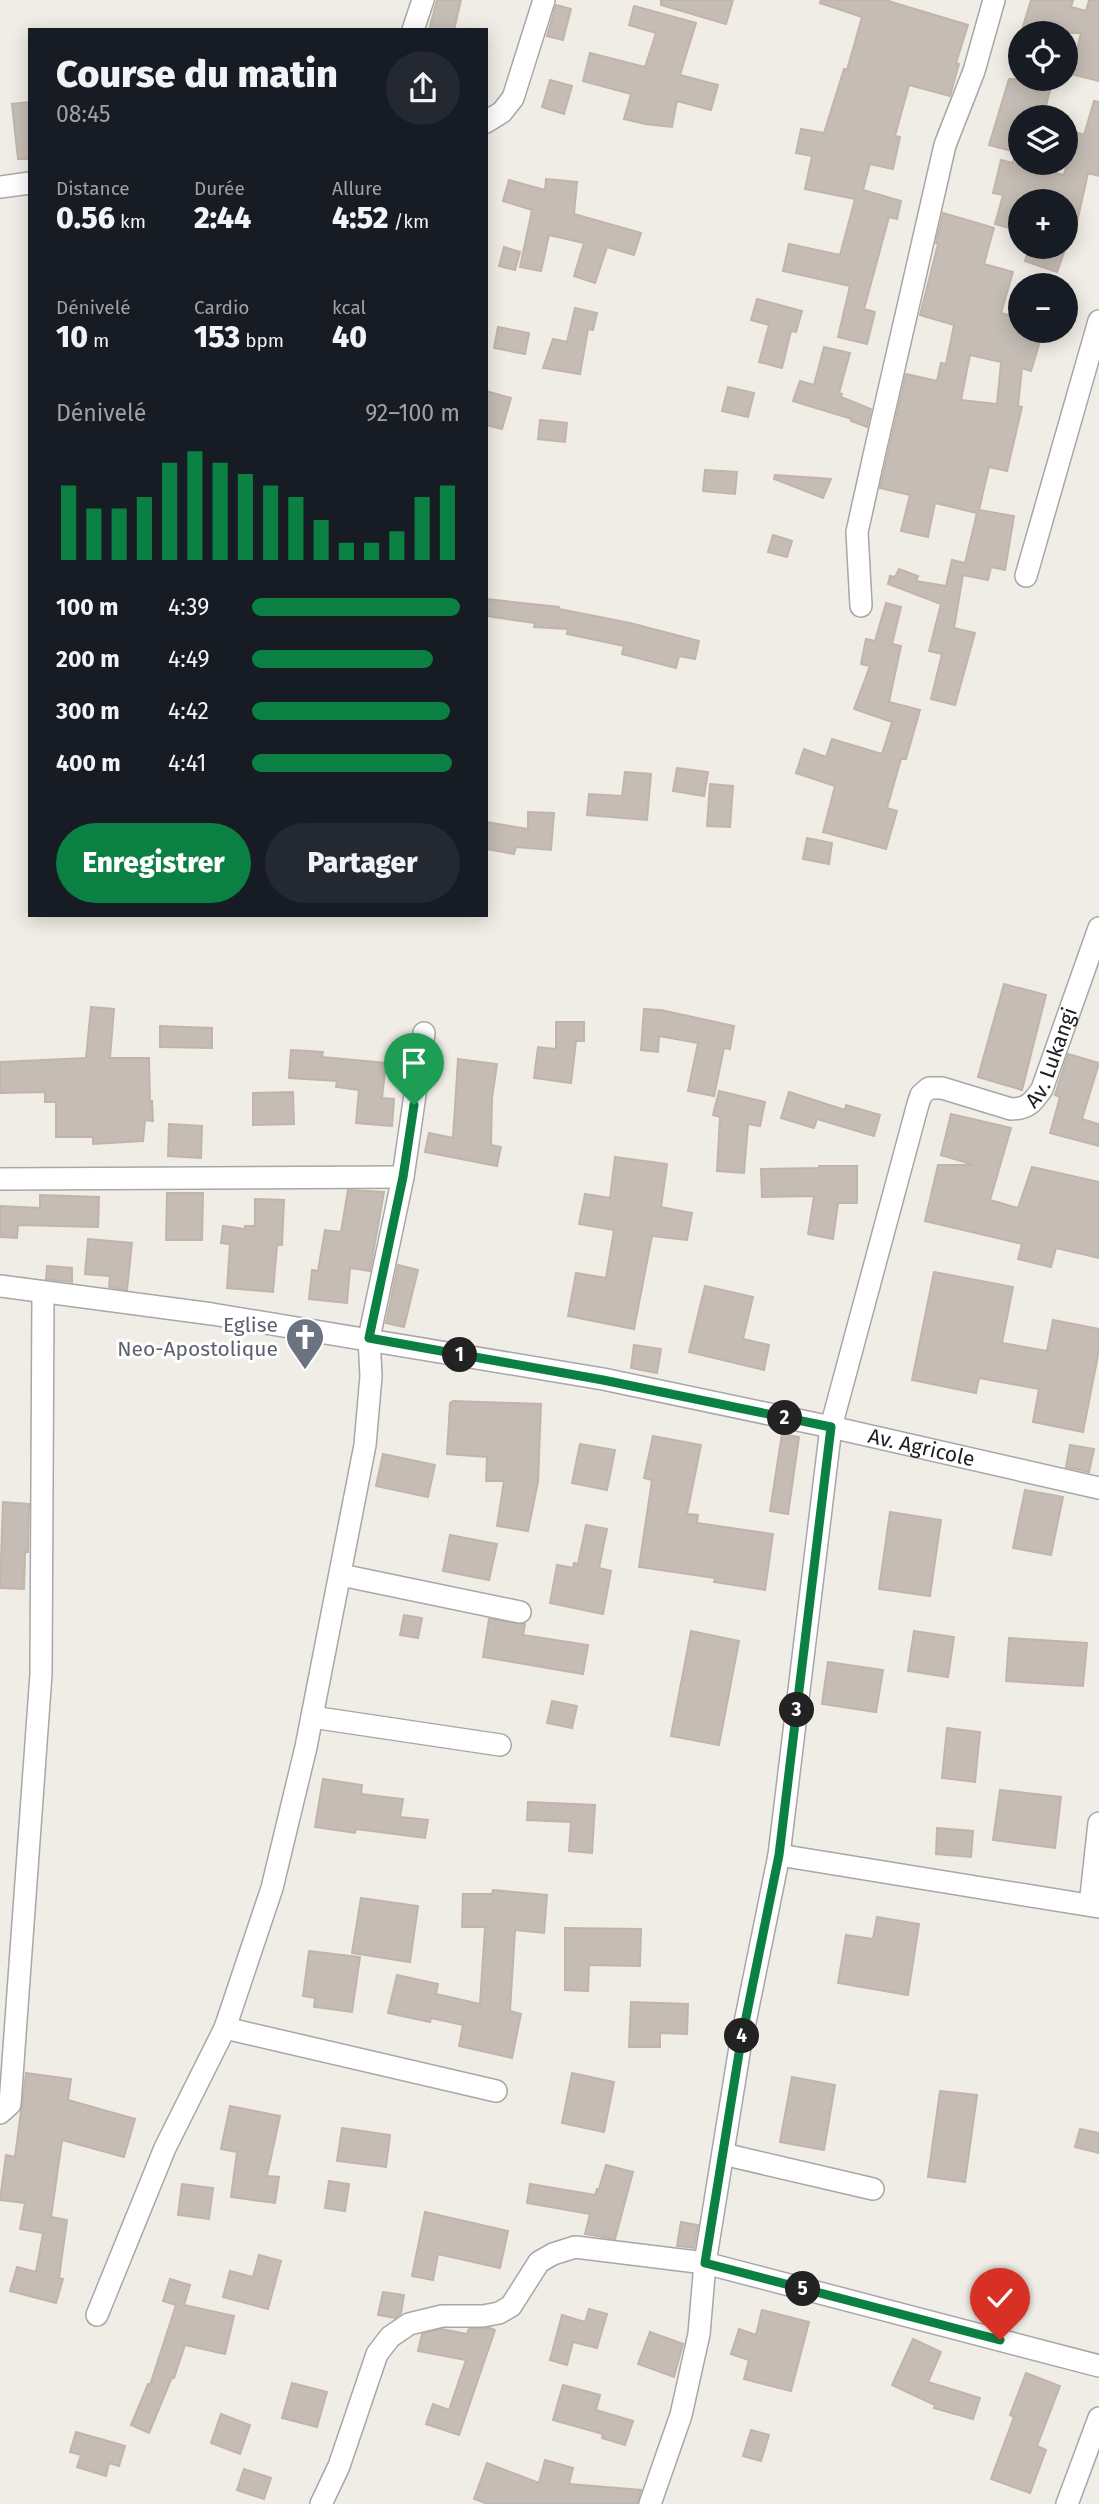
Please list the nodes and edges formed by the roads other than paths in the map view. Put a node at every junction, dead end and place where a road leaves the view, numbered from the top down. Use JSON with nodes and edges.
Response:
{"nodes":[{"id":1,"x":423,"y":0,"type":"edge"},
{"id":2,"x":544,"y":0,"type":"edge"},
{"id":3,"x":995,"y":0,"type":"edge"},
{"id":4,"x":414,"y":28,"type":"edge"},
{"id":5,"x":488,"y":121,"type":"edge"},
{"id":6,"x":28,"y":183,"type":"edge"},
{"id":7,"x":0,"y":187,"type":"edge"},
{"id":8,"x":1099,"y":321,"type":"edge"},
{"id":9,"x":1026,"y":576,"type":"dead end"},
{"id":10,"x":861,"y":607,"type":"dead end"},
{"id":11,"x":1099,"y":928,"type":"edge"},
{"id":12,"x":424,"y":1033,"type":"dead end"},
{"id":13,"x":403,"y":1177,"type":"junction"},
{"id":14,"x":0,"y":1179,"type":"edge"},
{"id":15,"x":0,"y":1286,"type":"edge"},
{"id":16,"x":43,"y":1292,"type":"junction"},
{"id":17,"x":369,"y":1338,"type":"junction"},
{"id":18,"x":831,"y":1427,"type":"junction"},
{"id":19,"x":1099,"y":1488,"type":"edge"},
{"id":20,"x":341,"y":1575,"type":"junction"},
{"id":21,"x":520,"y":1612,"type":"dead end"},
{"id":22,"x":312,"y":1717,"type":"junction"},
{"id":23,"x":500,"y":1745,"type":"dead end"},
{"id":24,"x":1099,"y":1823,"type":"edge"},
{"id":25,"x":779,"y":1855,"type":"junction"},
{"id":26,"x":1095,"y":1906,"type":"edge"},
{"id":27,"x":225,"y":2028,"type":"junction"},
{"id":28,"x":496,"y":2091,"type":"dead end"},
{"id":29,"x":0,"y":2113,"type":"edge"},
{"id":30,"x":723,"y":2154,"type":"junction"},
{"id":31,"x":873,"y":2189,"type":"dead end"},
{"id":32,"x":705,"y":2263,"type":"junction"},
{"id":33,"x":97,"y":2315,"type":"dead end"},
{"id":34,"x":1099,"y":2366,"type":"edge"},
{"id":35,"x":1099,"y":2418,"type":"edge"},
{"id":36,"x":321,"y":2504,"type":"edge"},
{"id":37,"x":650,"y":2504,"type":"edge"},
{"id":38,"x":1067,"y":2504,"type":"edge"}],
"edges":[{"from":1,"to":4,"type":"street"},
{"from":2,"to":5,"type":"street"},
{"from":3,"to":10,"type":"street"},
{"from":6,"to":7,"type":"street"},
{"from":8,"to":9,"type":"street"},
{"from":11,"to":18,"type":"street","name":"Av. Lukangi"},
{"from":12,"to":13,"type":"street"},
{"from":13,"to":14,"type":"street"},
{"from":13,"to":17,"type":"street"},
{"from":15,"to":16,"type":"street","name":"Av. Agricole"},
{"from":16,"to":17,"type":"street","name":"Av. Agricole"},
{"from":16,"to":29,"type":"street"},
{"from":17,"to":18,"type":"street","name":"Av. Agricole"},
{"from":17,"to":20,"type":"street"},
{"from":18,"to":19,"type":"street","name":"Av. Agricole"},
{"from":18,"to":25,"type":"street"},
{"from":20,"to":21,"type":"street"},
{"from":20,"to":22,"type":"street"},
{"from":22,"to":23,"type":"street"},
{"from":22,"to":27,"type":"street"},
{"from":24,"to":26,"type":"street"},
{"from":25,"to":26,"type":"street"},
{"from":25,"to":30,"type":"street"},
{"from":27,"to":28,"type":"street"},
{"from":27,"to":33,"type":"street"},
{"from":30,"to":31,"type":"street"},
{"from":30,"to":32,"type":"street"},
{"from":32,"to":34,"type":"street"},
{"from":32,"to":36,"type":"street"},
{"from":32,"to":37,"type":"street"},
{"from":35,"to":38,"type":"street"}]}
